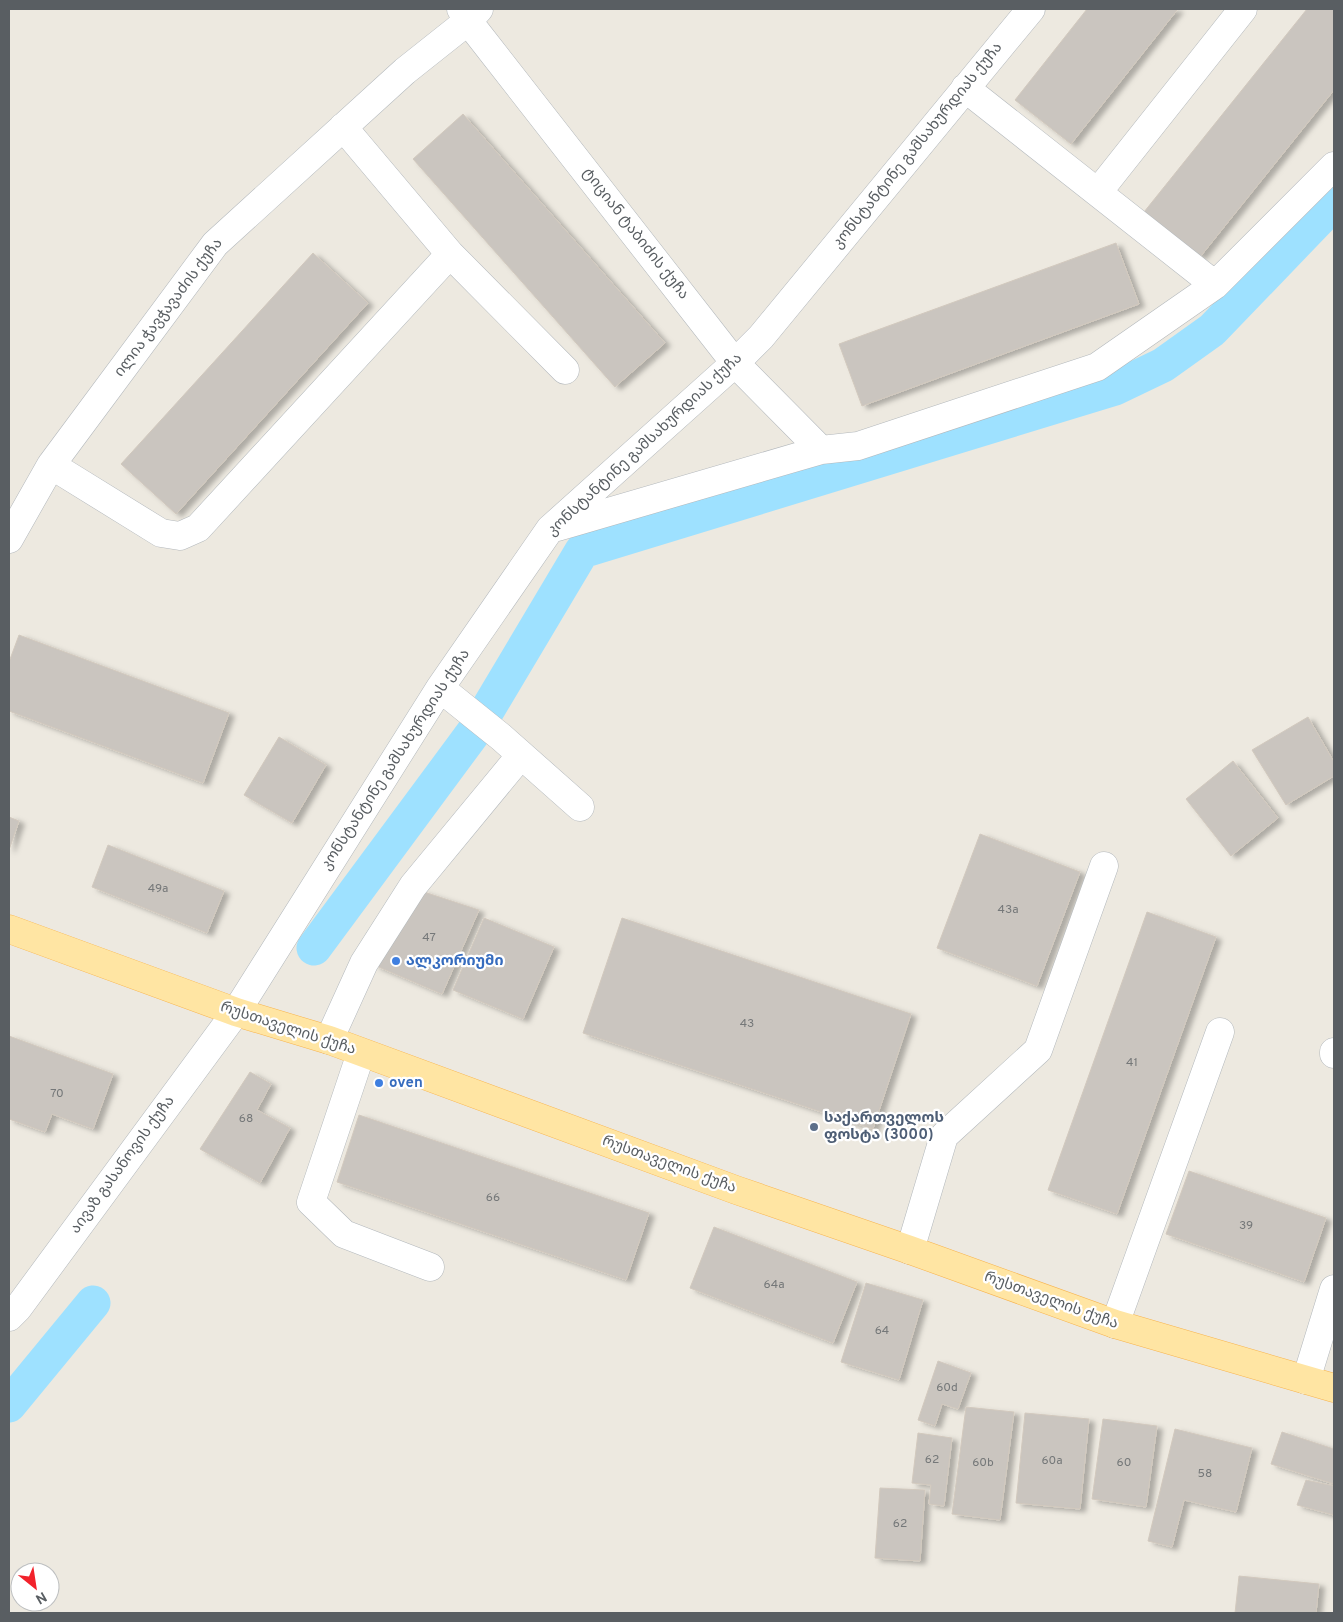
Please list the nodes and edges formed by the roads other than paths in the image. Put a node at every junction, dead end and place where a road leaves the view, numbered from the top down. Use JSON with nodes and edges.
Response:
{"nodes":[{"id":1,"x":1031,"y":9,"type":"edge"},
{"id":2,"x":1243,"y":9,"type":"edge"},
{"id":3,"x":470,"y":13,"type":"edge"},
{"id":4,"x":965,"y":88,"type":"junction"},
{"id":5,"x":343,"y":127,"type":"junction"},
{"id":6,"x":1334,"y":166,"type":"edge"},
{"id":7,"x":1098,"y":192,"type":"junction"},
{"id":8,"x":450,"y":254,"type":"junction"},
{"id":9,"x":1216,"y":285,"type":"junction"},
{"id":10,"x":735,"y":362,"type":"junction"},
{"id":11,"x":565,"y":370,"type":"dead end"},
{"id":12,"x":821,"y":450,"type":"junction"},
{"id":13,"x":51,"y":464,"type":"junction"},
{"id":14,"x":550,"y":529,"type":"junction"},
{"id":15,"x":9,"y":539,"type":"edge"},
{"id":16,"x":440,"y":688,"type":"junction"},
{"id":17,"x":520,"y":755,"type":"junction"},
{"id":18,"x":580,"y":807,"type":"dead end"},
{"id":19,"x":1104,"y":866,"type":"dead end"},
{"id":20,"x":9,"y":929,"type":"edge"},
{"id":21,"x":236,"y":1012,"type":"junction"},
{"id":22,"x":1220,"y":1032,"type":"dead end"},
{"id":23,"x":329,"y":1040,"type":"junction"},
{"id":24,"x":361,"y":1053,"type":"junction"},
{"id":25,"x":910,"y":1250,"type":"junction"},
{"id":26,"x":430,"y":1267,"type":"dead end"},
{"id":27,"x":1334,"y":1289,"type":"edge"},
{"id":28,"x":9,"y":1317,"type":"edge"},
{"id":29,"x":1115,"y":1324,"type":"junction"},
{"id":30,"x":1306,"y":1380,"type":"junction"},
{"id":31,"x":1334,"y":1388,"type":"edge"}],
"edges":[{"from":1,"to":4,"type":"street","name":"კონსტანტინე გამსახურდიას ქუჩა"},
{"from":2,"to":7,"type":"street"},
{"from":3,"to":5,"type":"street","name":"ილია ჭავჭავაძის ქუჩა"},
{"from":3,"to":10,"type":"street","name":"ტიციან ტაბიძის ქუჩა"},
{"from":4,"to":7,"type":"street"},
{"from":4,"to":10,"type":"street","name":"კონსტანტინე გამსახურდიას ქუჩა"},
{"from":5,"to":8,"type":"street"},
{"from":5,"to":13,"type":"street","name":"ილია ჭავჭავაძის ქუჩა"},
{"from":6,"to":9,"type":"street"},
{"from":7,"to":9,"type":"street"},
{"from":8,"to":11,"type":"street"},
{"from":8,"to":13,"type":"street"},
{"from":9,"to":12,"type":"street"},
{"from":10,"to":12,"type":"street","name":"ტიციან ტაბიძის ქუჩა"},
{"from":10,"to":14,"type":"street","name":"კონსტანტინე გამსახურდიას ქუჩა"},
{"from":12,"to":14,"type":"street"},
{"from":13,"to":15,"type":"street","name":"ილია ჭავჭავაძის ქუჩა"},
{"from":14,"to":16,"type":"street","name":"კონსტანტინე გამსახურდიას ქუჩა"},
{"from":16,"to":17,"type":"street"},
{"from":16,"to":21,"type":"street","name":"კონსტანტინე გამსახურდიას ქუჩა"},
{"from":17,"to":18,"type":"street"},
{"from":17,"to":23,"type":"street"},
{"from":19,"to":25,"type":"street"},
{"from":20,"to":21,"type":"main road","name":"რუსთაველის ქუჩა"},
{"from":21,"to":23,"type":"main road","name":"რუსთაველის ქუჩა"},
{"from":21,"to":28,"type":"street","name":"აივაზ გასანოვის ქუჩა"},
{"from":22,"to":29,"type":"street"},
{"from":23,"to":24,"type":"main road","name":"რუსთაველის ქუჩა"},
{"from":24,"to":25,"type":"main road","name":"რუსთაველის ქუჩა"},
{"from":24,"to":26,"type":"street"},
{"from":25,"to":29,"type":"main road","name":"რუსთაველის ქუჩა"},
{"from":27,"to":30,"type":"street"},
{"from":29,"to":30,"type":"main road","name":"რუსთაველის ქუჩა"},
{"from":30,"to":31,"type":"main road","name":"რუსთაველის ქუჩა"}]}
